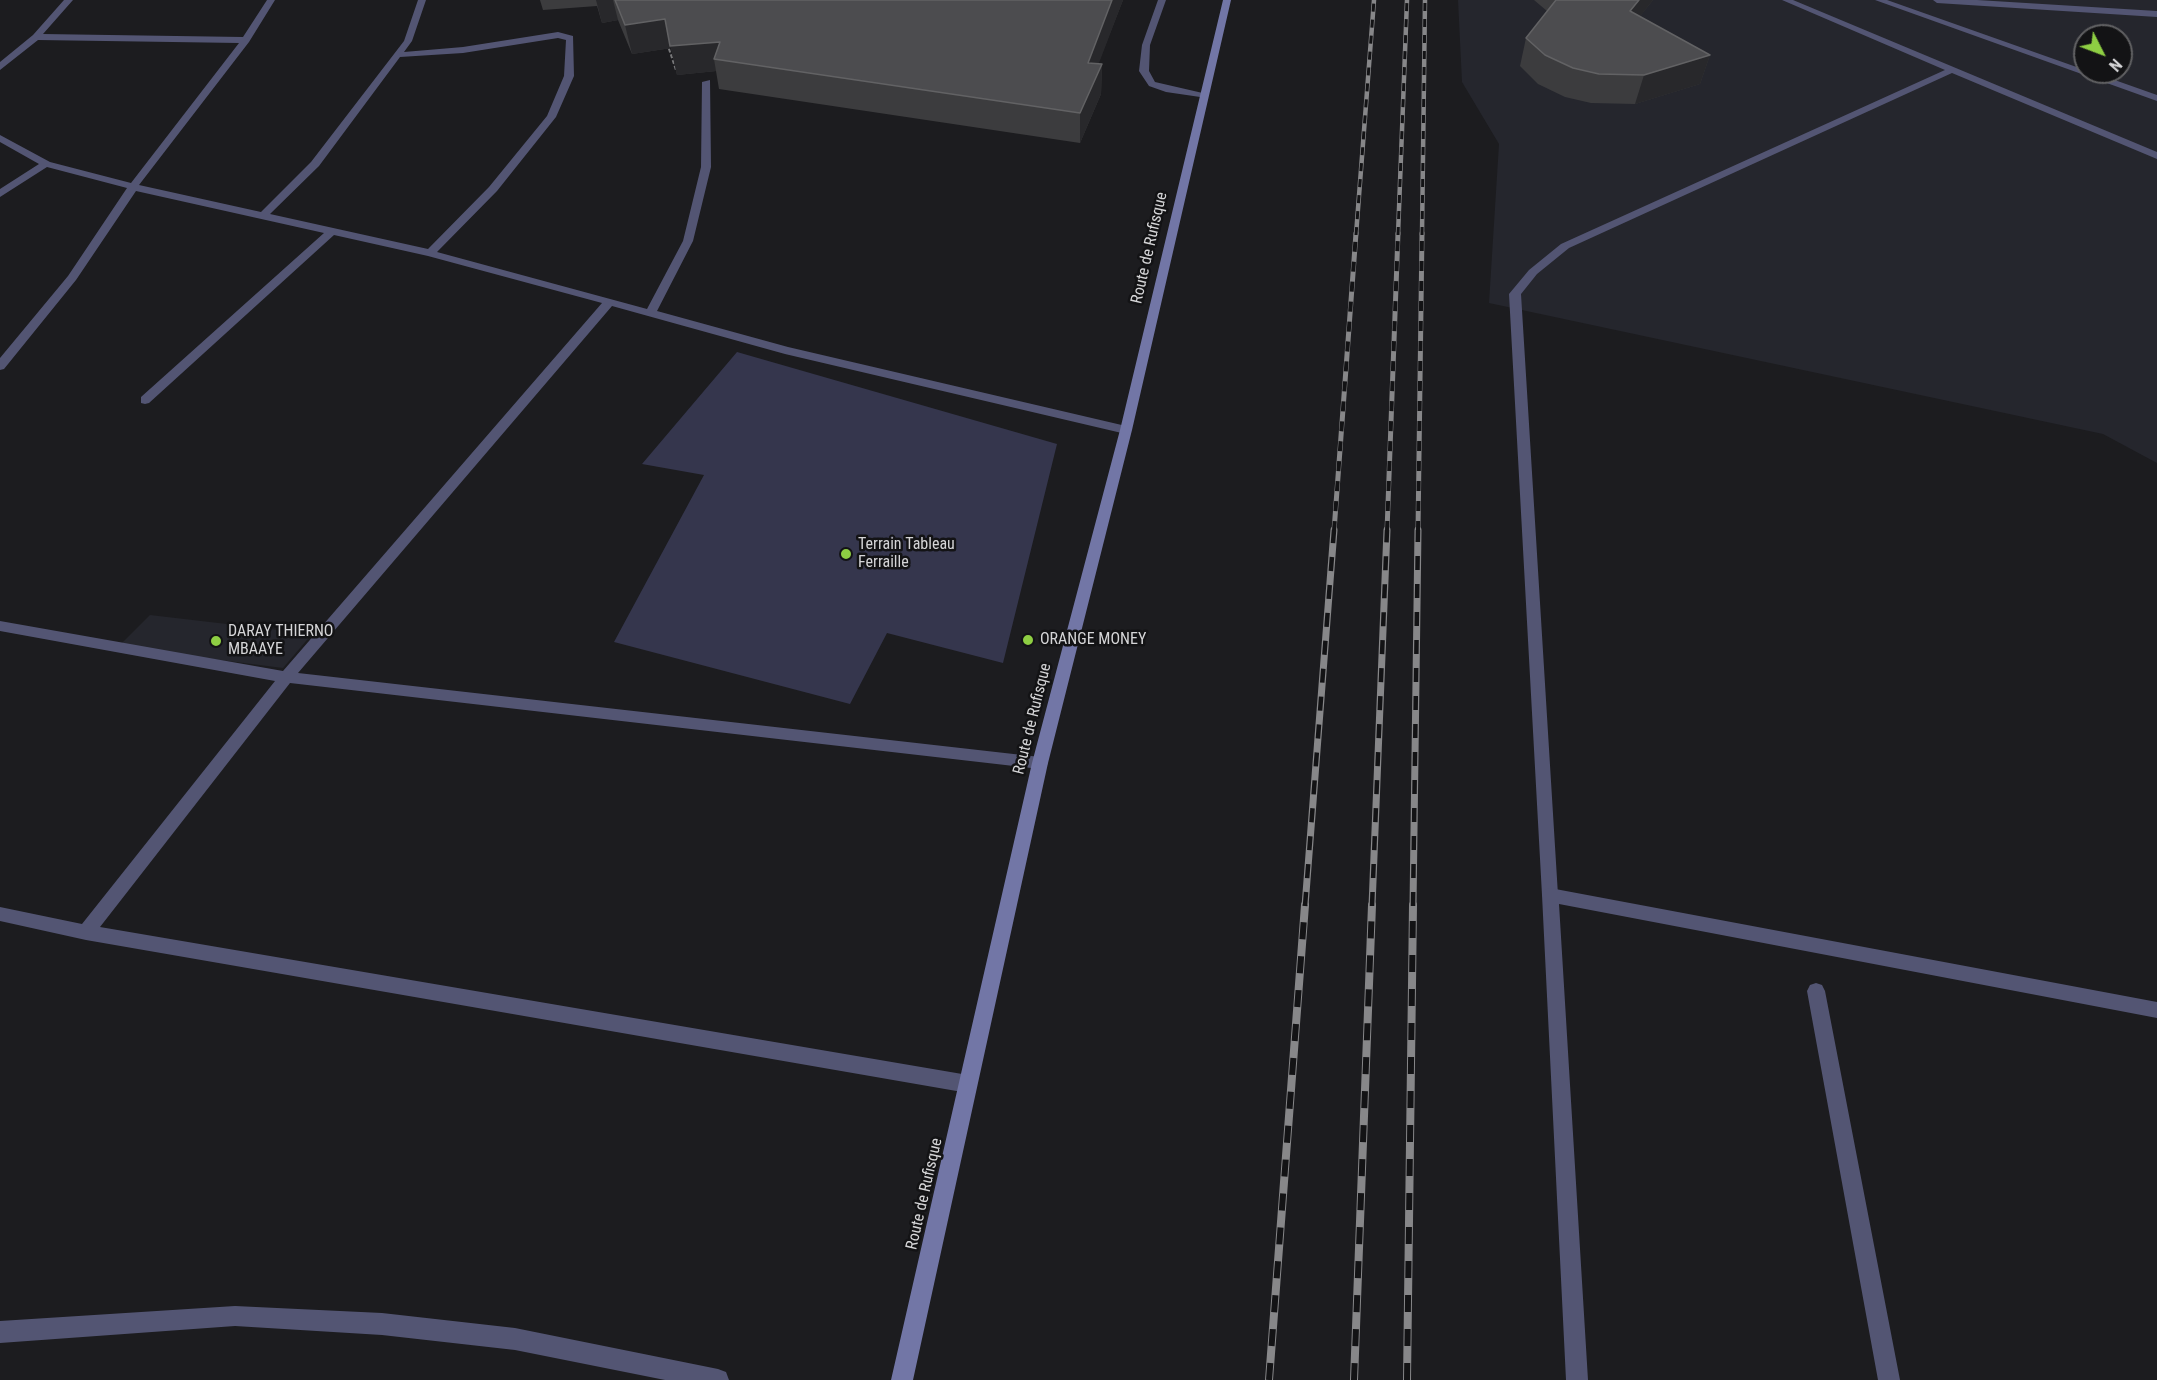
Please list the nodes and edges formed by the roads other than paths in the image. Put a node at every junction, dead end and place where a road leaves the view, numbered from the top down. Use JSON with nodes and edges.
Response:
{"nodes":[{"id":1,"x":69,"y":0,"type":"edge"},
{"id":2,"x":271,"y":0,"type":"edge"},
{"id":3,"x":422,"y":0,"type":"edge"},
{"id":4,"x":1161,"y":0,"type":"edge"},
{"id":5,"x":1227,"y":0,"type":"edge"},
{"id":6,"x":1786,"y":0,"type":"edge"},
{"id":7,"x":1879,"y":0,"type":"edge"},
{"id":8,"x":1937,"y":0,"type":"edge"},
{"id":9,"x":2157,"y":14,"type":"edge"},
{"id":10,"x":36,"y":37,"type":"junction"},
{"id":11,"x":246,"y":40,"type":"junction"},
{"id":12,"x":397,"y":55,"type":"junction"},
{"id":13,"x":0,"y":67,"type":"edge"},
{"id":14,"x":1952,"y":70,"type":"junction"},
{"id":15,"x":707,"y":82,"type":"edge"},
{"id":16,"x":1204,"y":96,"type":"junction"},
{"id":17,"x":2157,"y":98,"type":"edge"},
{"id":18,"x":0,"y":138,"type":"edge"},
{"id":19,"x":2157,"y":156,"type":"edge"},
{"id":20,"x":46,"y":164,"type":"junction"},
{"id":21,"x":133,"y":187,"type":"junction"},
{"id":22,"x":0,"y":194,"type":"edge"},
{"id":23,"x":264,"y":215,"type":"junction"},
{"id":24,"x":332,"y":231,"type":"junction"},
{"id":25,"x":429,"y":253,"type":"junction"},
{"id":26,"x":610,"y":301,"type":"junction"},
{"id":27,"x":651,"y":312,"type":"junction"},
{"id":28,"x":0,"y":366,"type":"edge"},
{"id":29,"x":145,"y":400,"type":"dead end"},
{"id":30,"x":1126,"y":430,"type":"junction"},
{"id":31,"x":0,"y":626,"type":"edge"},
{"id":32,"x":286,"y":677,"type":"junction"},
{"id":33,"x":1040,"y":763,"type":"junction"},
{"id":34,"x":1550,"y":895,"type":"junction"},
{"id":35,"x":0,"y":914,"type":"edge"},
{"id":36,"x":86,"y":932,"type":"junction"},
{"id":37,"x":1816,"y":991,"type":"dead end"},
{"id":38,"x":2157,"y":1010,"type":"edge"},
{"id":39,"x":968,"y":1084,"type":"junction"},
{"id":40,"x":0,"y":1332,"type":"edge"},
{"id":41,"x":718,"y":1380,"type":"edge"},
{"id":42,"x":902,"y":1380,"type":"edge"},
{"id":43,"x":1577,"y":1380,"type":"edge"},
{"id":44,"x":1889,"y":1380,"type":"edge"}],
"edges":[{"from":1,"to":10,"type":"street"},
{"from":2,"to":11,"type":"street"},
{"from":3,"to":12,"type":"street"},
{"from":4,"to":16,"type":"street"},
{"from":5,"to":16,"type":"main road","name":"Route de Rufisque"},
{"from":6,"to":14,"type":"street"},
{"from":7,"to":17,"type":"street"},
{"from":8,"to":9,"type":"street"},
{"from":10,"to":11,"type":"street"},
{"from":10,"to":13,"type":"street"},
{"from":11,"to":21,"type":"street"},
{"from":12,"to":23,"type":"street"},
{"from":12,"to":25,"type":"street"},
{"from":14,"to":19,"type":"street"},
{"from":14,"to":34,"type":"street"},
{"from":15,"to":27,"type":"street"},
{"from":16,"to":30,"type":"main road","name":"Route de Rufisque"},
{"from":18,"to":20,"type":"street"},
{"from":20,"to":21,"type":"street"},
{"from":20,"to":22,"type":"street"},
{"from":21,"to":23,"type":"street"},
{"from":21,"to":28,"type":"street"},
{"from":23,"to":24,"type":"street"},
{"from":24,"to":25,"type":"street"},
{"from":24,"to":29,"type":"street"},
{"from":25,"to":26,"type":"street"},
{"from":26,"to":27,"type":"street"},
{"from":26,"to":32,"type":"street"},
{"from":27,"to":30,"type":"street"},
{"from":30,"to":33,"type":"main road","name":"Route de Rufisque"},
{"from":31,"to":32,"type":"street"},
{"from":32,"to":33,"type":"street"},
{"from":32,"to":36,"type":"street"},
{"from":33,"to":39,"type":"main road","name":"Route de Rufisque"},
{"from":34,"to":38,"type":"street"},
{"from":34,"to":43,"type":"street"},
{"from":35,"to":36,"type":"street"},
{"from":36,"to":39,"type":"street"},
{"from":37,"to":44,"type":"street"},
{"from":39,"to":42,"type":"main road","name":"Route de Rufisque"},
{"from":40,"to":41,"type":"street"}]}
